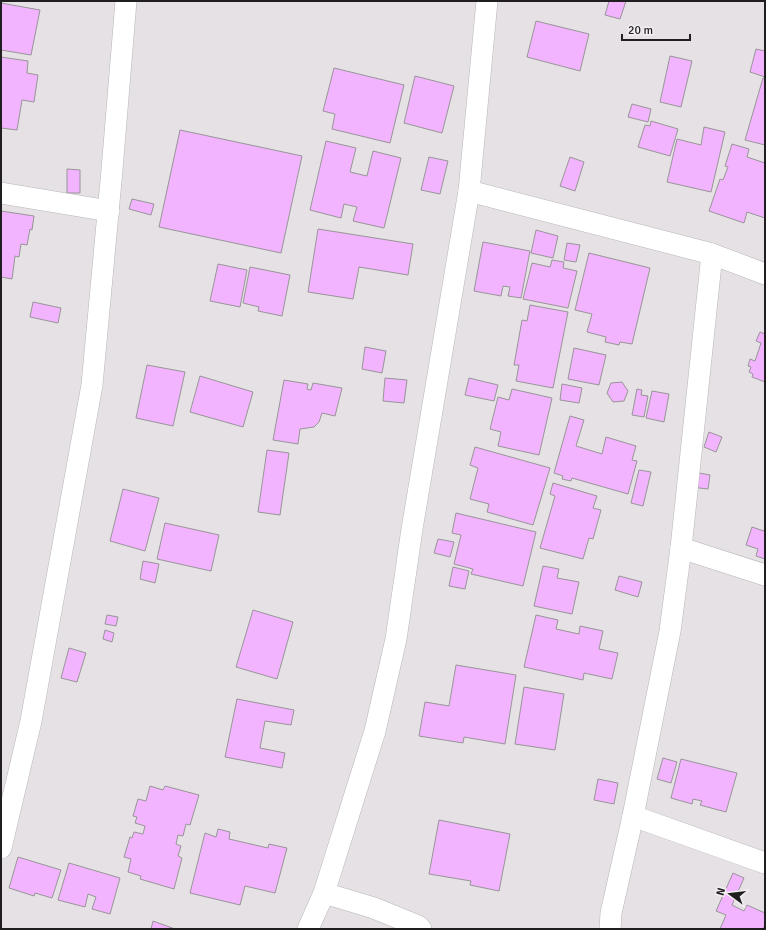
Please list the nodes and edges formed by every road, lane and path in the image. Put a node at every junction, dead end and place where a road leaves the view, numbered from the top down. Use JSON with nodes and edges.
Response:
{"nodes":[{"id":1,"x":126,"y":1,"type":"edge"},
{"id":2,"x":487,"y":1,"type":"edge"},
{"id":3,"x":469,"y":191,"type":"junction"},
{"id":4,"x":1,"y":193,"type":"edge"},
{"id":5,"x":109,"y":211,"type":"junction"},
{"id":6,"x":712,"y":254,"type":"junction"},
{"id":7,"x":765,"y":274,"type":"edge"},
{"id":8,"x":681,"y":548,"type":"junction"},
{"id":9,"x":765,"y":575,"type":"edge"},
{"id":10,"x":633,"y":816,"type":"junction"},
{"id":11,"x":1,"y":848,"type":"edge"},
{"id":12,"x":765,"y":863,"type":"edge"},
{"id":13,"x":324,"y":893,"type":"junction"},
{"id":14,"x":308,"y":929,"type":"edge"},
{"id":15,"x":421,"y":929,"type":"edge"},
{"id":16,"x":610,"y":929,"type":"edge"}],
"edges":[{"from":1,"to":5,"type":"street"},
{"from":2,"to":3,"type":"street"},
{"from":3,"to":6,"type":"street"},
{"from":3,"to":13,"type":"street"},
{"from":4,"to":5,"type":"street"},
{"from":5,"to":11,"type":"street"},
{"from":6,"to":7,"type":"street"},
{"from":6,"to":8,"type":"street"},
{"from":8,"to":9,"type":"street"},
{"from":8,"to":10,"type":"street"},
{"from":10,"to":12,"type":"street"},
{"from":10,"to":16,"type":"street"},
{"from":13,"to":14,"type":"street"},
{"from":13,"to":15,"type":"street"}]}
